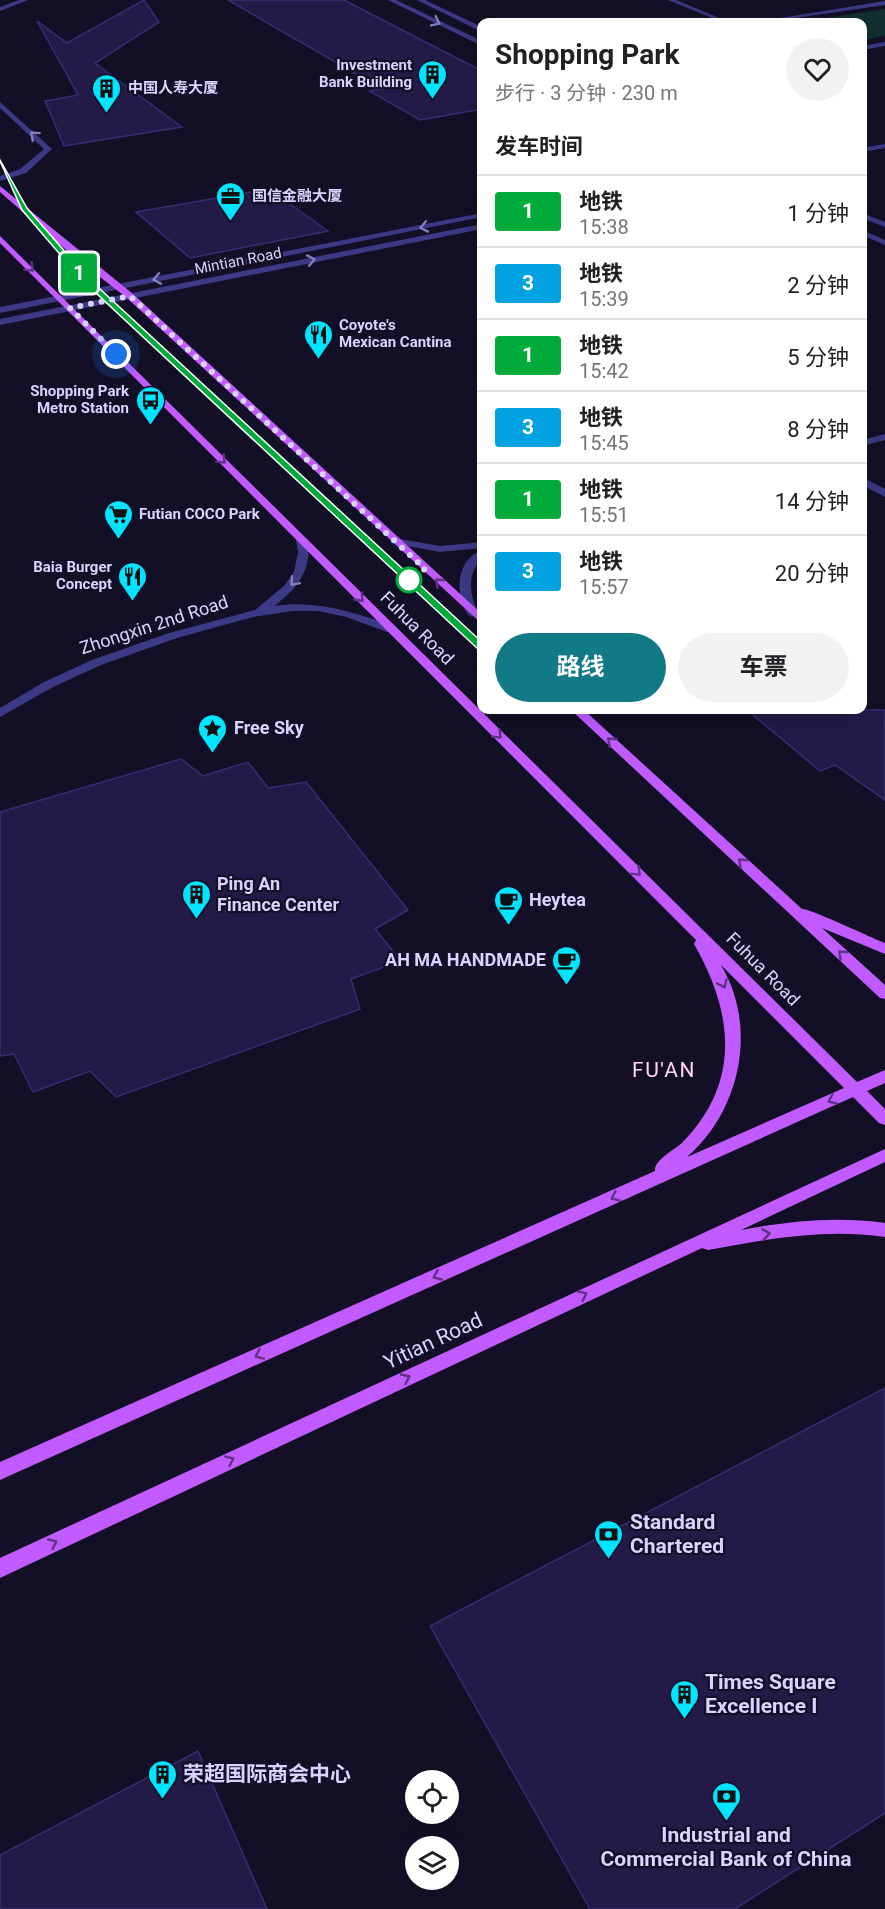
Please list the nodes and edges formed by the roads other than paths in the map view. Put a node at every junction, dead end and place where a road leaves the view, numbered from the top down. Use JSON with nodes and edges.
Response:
{"nodes":[{"id":1,"x":25,"y":0,"type":"edge"},
{"id":2,"x":391,"y":0,"type":"edge"},
{"id":3,"x":445,"y":0,"type":"edge"},
{"id":4,"x":671,"y":0,"type":"edge"},
{"id":5,"x":876,"y":0,"type":"edge"},
{"id":6,"x":423,"y":1,"type":"edge"},
{"id":7,"x":884,"y":3,"type":"edge"},
{"id":8,"x":0,"y":9,"type":"edge"},
{"id":9,"x":716,"y":18,"type":"edge"},
{"id":10,"x":785,"y":18,"type":"edge"},
{"id":11,"x":477,"y":28,"type":"edge"},
{"id":12,"x":477,"y":43,"type":"edge"},
{"id":13,"x":885,"y":44,"type":"edge"},
{"id":14,"x":867,"y":47,"type":"edge"},
{"id":15,"x":0,"y":104,"type":"edge"},
{"id":16,"x":885,"y":146,"type":"edge"},
{"id":17,"x":867,"y":149,"type":"edge"},
{"id":18,"x":0,"y":179,"type":"edge"},
{"id":19,"x":0,"y":188,"type":"edge"},
{"id":20,"x":477,"y":216,"type":"edge"},
{"id":21,"x":867,"y":216,"type":"edge"},
{"id":22,"x":885,"y":225,"type":"edge"},
{"id":23,"x":477,"y":227,"type":"edge"},
{"id":24,"x":867,"y":234,"type":"edge"},
{"id":25,"x":0,"y":238,"type":"edge"},
{"id":26,"x":885,"y":243,"type":"edge"},
{"id":27,"x":119,"y":286,"type":"junction"},
{"id":28,"x":130,"y":296,"type":"junction"},
{"id":29,"x":60,"y":298,"type":"junction"},
{"id":30,"x":70,"y":308,"type":"junction"},
{"id":31,"x":0,"y":310,"type":"edge"},
{"id":32,"x":0,"y":322,"type":"edge"},
{"id":33,"x":885,"y":437,"type":"edge"},
{"id":34,"x":867,"y":442,"type":"edge"},
{"id":35,"x":867,"y":483,"type":"edge"},
{"id":36,"x":885,"y":494,"type":"edge"},
{"id":37,"x":303,"y":540,"type":"junction"},
{"id":38,"x":395,"y":541,"type":"junction"},
{"id":39,"x":477,"y":545,"type":"edge"},
{"id":40,"x":477,"y":560,"type":"edge"},
{"id":41,"x":259,"y":611,"type":"junction"},
{"id":42,"x":477,"y":617,"type":"edge"},
{"id":43,"x":391,"y":629,"type":"junction"},
{"id":44,"x":0,"y":713,"type":"edge"},
{"id":45,"x":581,"y":714,"type":"edge"},
{"id":46,"x":785,"y":902,"type":"junction"},
{"id":47,"x":682,"y":917,"type":"junction"},
{"id":48,"x":885,"y":949,"type":"edge"},
{"id":49,"x":885,"y":994,"type":"edge"},
{"id":50,"x":885,"y":1076,"type":"edge"},
{"id":51,"x":855,"y":1090,"type":"junction"},
{"id":52,"x":885,"y":1119,"type":"edge"},
{"id":53,"x":885,"y":1155,"type":"edge"},
{"id":54,"x":638,"y":1186,"type":"junction"},
{"id":55,"x":885,"y":1230,"type":"edge"},
{"id":56,"x":688,"y":1247,"type":"junction"},
{"id":57,"x":0,"y":1471,"type":"edge"},
{"id":58,"x":0,"y":1568,"type":"edge"}],
"edges":[{"from":1,"to":8,"type":"street"},
{"from":2,"to":12,"type":"street","one_way":true},
{"from":3,"to":6,"type":"street"},
{"from":4,"to":9,"type":"street"},
{"from":5,"to":7,"type":"street"},
{"from":6,"to":11,"type":"street"},
{"from":7,"to":10,"type":"street"},
{"from":13,"to":14,"type":"street"},
{"from":18,"to":15,"type":"street","one_way":true},
{"from":16,"to":17,"type":"street"},
{"from":19,"to":27,"type":"main road"},
{"from":20,"to":27,"type":"street","name":"Mintian Road","one_way":true},
{"from":21,"to":22,"type":"street"},
{"from":28,"to":23,"type":"street","name":"Mintian Road","one_way":true},
{"from":24,"to":26,"type":"street"},
{"from":25,"to":29,"type":"main road","name":"Fuhua Road","one_way":true},
{"from":27,"to":28,"type":"main road"},
{"from":27,"to":29,"type":"street","name":"Mintian Road"},
{"from":28,"to":30,"type":"street","name":"Mintian Road"},
{"from":28,"to":38,"type":"main road"},
{"from":29,"to":30,"type":"main road","name":"Fuhua Road"},
{"from":29,"to":31,"type":"street","name":"Mintian Road"},
{"from":30,"to":32,"type":"street","name":"Mintian Road"},
{"from":30,"to":37,"type":"main road","name":"Fuhua Road","one_way":true},
{"from":33,"to":34,"type":"street"},
{"from":35,"to":36,"type":"street"},
{"from":37,"to":41,"type":"street","name":"Zhongxin 2nd Road","one_way":true},
{"from":37,"to":43,"type":"main road","name":"Fuhua Road","one_way":true},
{"from":38,"to":39,"type":"street"},
{"from":42,"to":38,"type":"main road","one_way":true},
{"from":40,"to":42,"type":"street"},
{"from":41,"to":43,"type":"street","name":"Zhongxin 2nd Road"},
{"from":41,"to":44,"type":"street","name":"Zhongxin 2nd Road"},
{"from":43,"to":47,"type":"main road","name":"Fuhua Road","one_way":true},
{"from":46,"to":45,"type":"main road","one_way":true},
{"from":46,"to":48,"type":"main road"},
{"from":49,"to":46,"type":"main road","one_way":true},
{"from":47,"to":51,"type":"main road","name":"Fuhua Road"},
{"from":47,"to":54,"type":"main road","one_way":true},
{"from":50,"to":51,"type":"main road"},
{"from":51,"to":52,"type":"main road","name":"Fuhua Road"},
{"from":51,"to":54,"type":"main road","one_way":true},
{"from":53,"to":56,"type":"main road","name":"Yitian Road"},
{"from":54,"to":57,"type":"main road","one_way":true},
{"from":56,"to":55,"type":"main road","one_way":true},
{"from":58,"to":56,"type":"main road","name":"Yitian Road","one_way":true}]}
